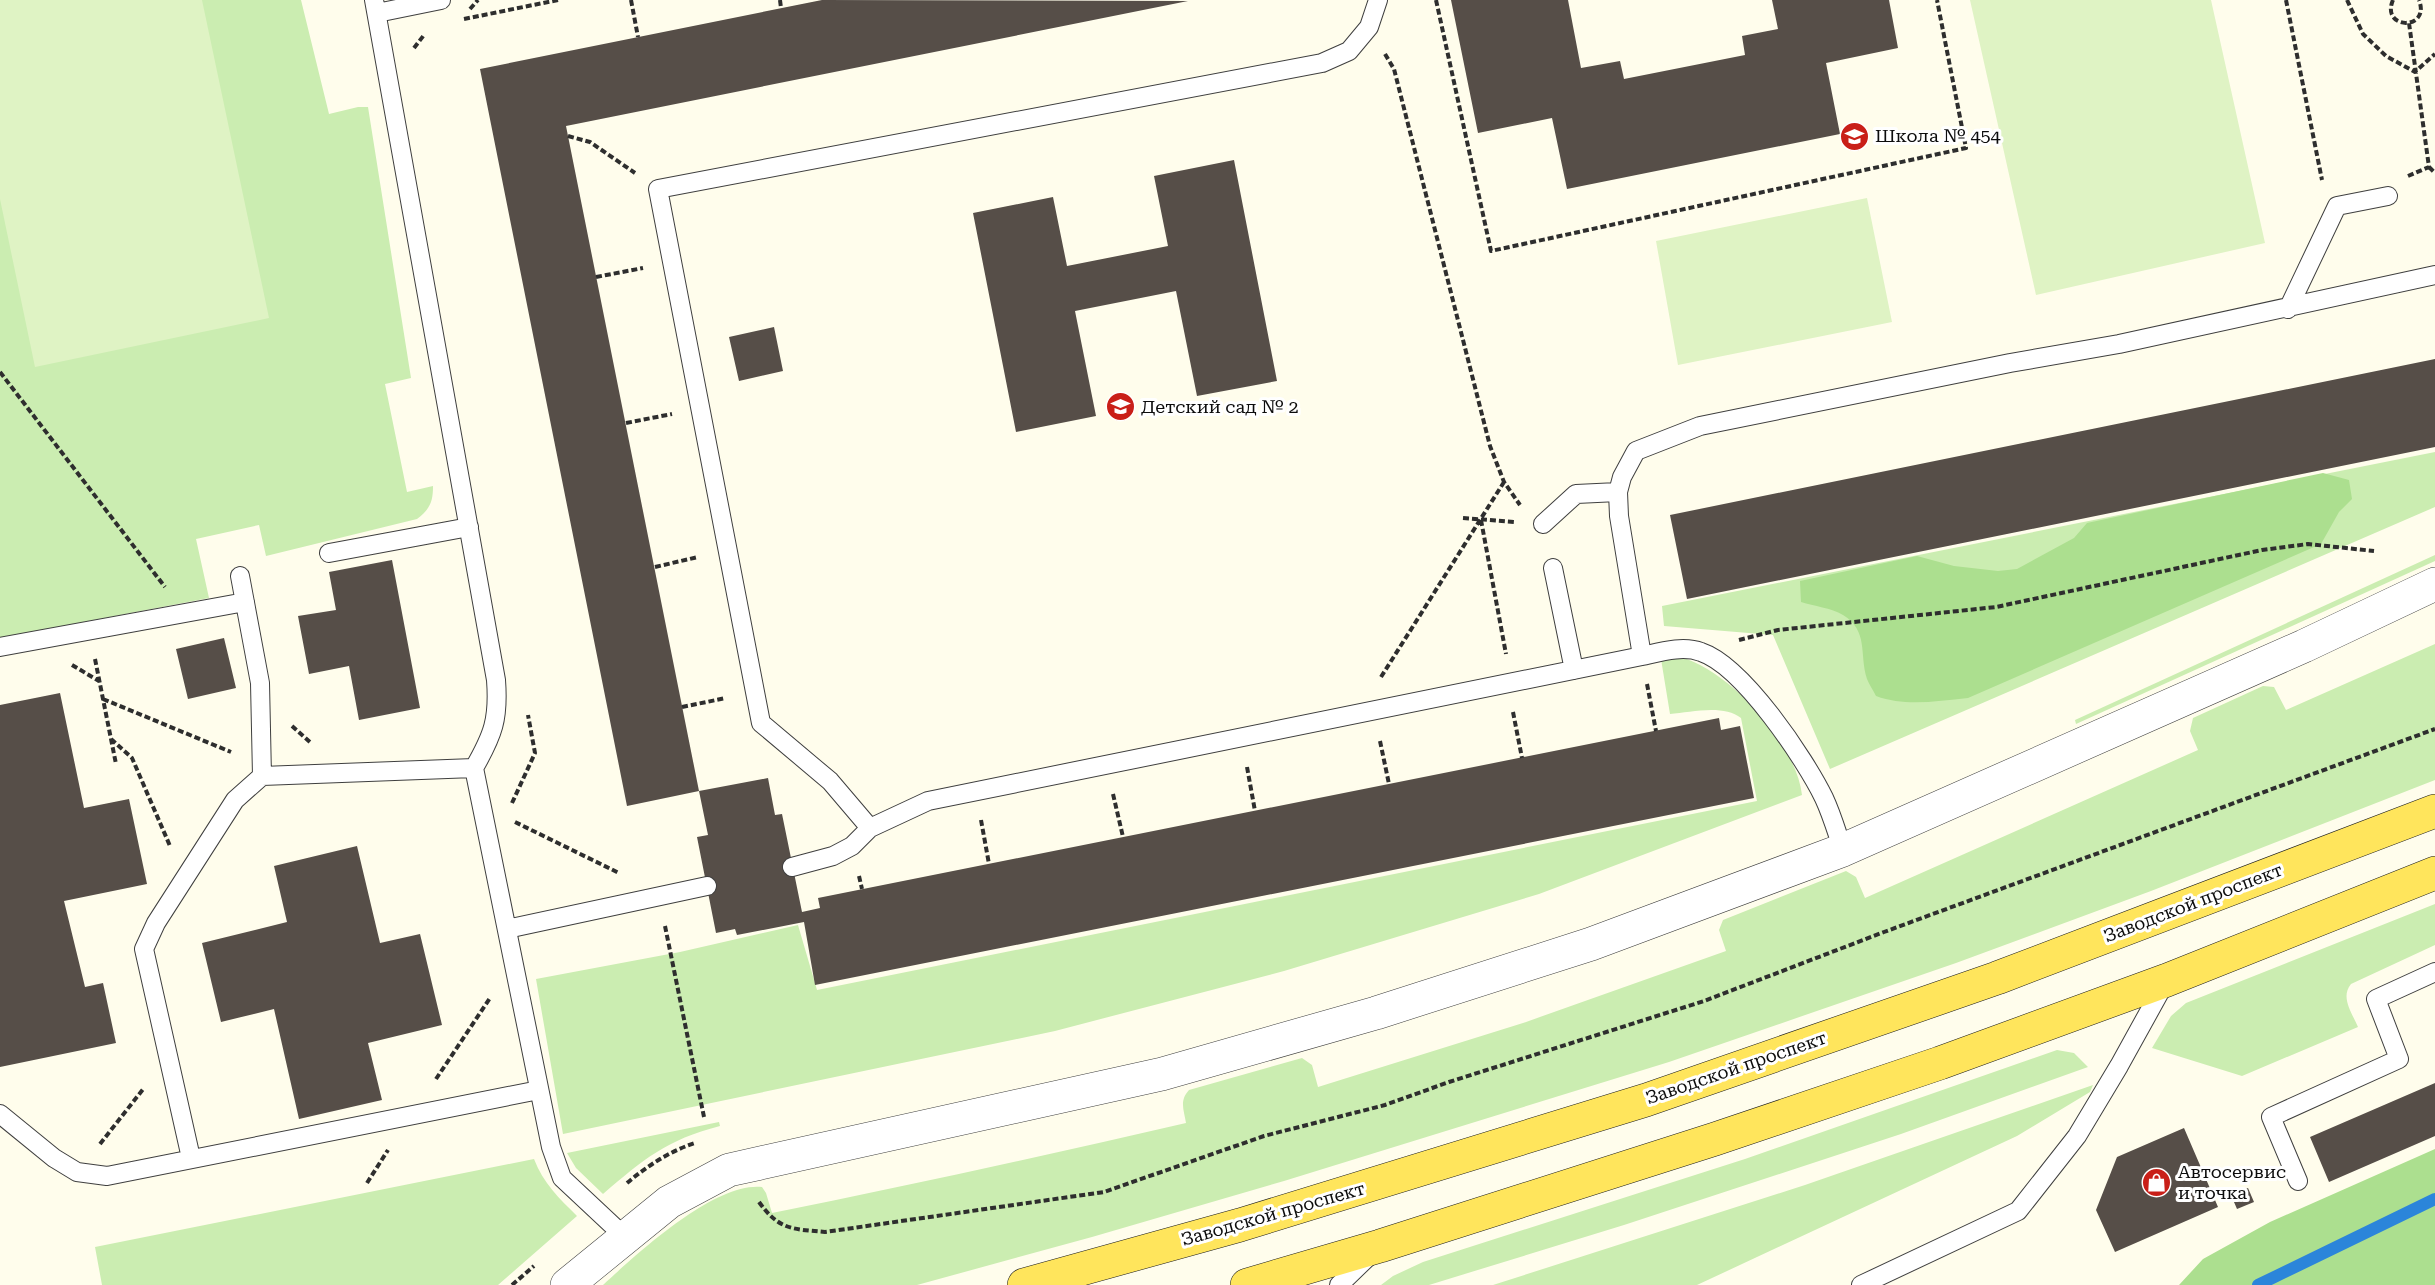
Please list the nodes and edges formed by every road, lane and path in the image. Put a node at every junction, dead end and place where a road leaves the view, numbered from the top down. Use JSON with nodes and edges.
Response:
{"nodes":[{"id":1,"x":441,"y":0,"type":"edge"},
{"id":2,"x":558,"y":0,"type":"edge"},
{"id":3,"x":632,"y":0,"type":"edge"},
{"id":4,"x":780,"y":0,"type":"edge"},
{"id":5,"x":1378,"y":0,"type":"edge"},
{"id":6,"x":1436,"y":0,"type":"edge"},
{"id":7,"x":1936,"y":0,"type":"edge"},
{"id":8,"x":2286,"y":0,"type":"edge"},
{"id":9,"x":2347,"y":0,"type":"edge"},
{"id":10,"x":2393,"y":0,"type":"edge"},
{"id":11,"x":2419,"y":0,"type":"edge"},
{"id":12,"x":376,"y":7,"type":"edge"},
{"id":13,"x":781,"y":8,"type":"dead end"},
{"id":14,"x":455,"y":21,"type":"dead end"},
{"id":15,"x":2409,"y":23,"type":"junction"},
{"id":16,"x":1369,"y":27,"type":"junction"},
{"id":17,"x":432,"y":29,"type":"dead end"},
{"id":18,"x":639,"y":37,"type":"dead end"},
{"id":19,"x":411,"y":53,"type":"dead end"},
{"id":20,"x":2435,"y":54,"type":"edge"},
{"id":21,"x":2415,"y":72,"type":"junction"},
{"id":22,"x":568,"y":136,"type":"dead end"},
{"id":23,"x":2429,"y":167,"type":"junction"},
{"id":24,"x":2435,"y":173,"type":"edge"},
{"id":25,"x":658,"y":189,"type":"junction"},
{"id":26,"x":2388,"y":196,"type":"joint"},
{"id":27,"x":2337,"y":206,"type":"junction"},
{"id":28,"x":672,"y":262,"type":"junction"},
{"id":29,"x":2435,"y":275,"type":"edge"},
{"id":30,"x":596,"y":277,"type":"dead end"},
{"id":31,"x":2288,"y":309,"type":"junction"},
{"id":32,"x":0,"y":372,"type":"edge"},
{"id":33,"x":701,"y":408,"type":"junction"},
{"id":34,"x":626,"y":423,"type":"dead end"},
{"id":35,"x":1504,"y":482,"type":"junction"},
{"id":36,"x":1618,"y":492,"type":"junction"},
{"id":37,"x":1463,"y":518,"type":"dead end"},
{"id":38,"x":1481,"y":519,"type":"junction"},
{"id":39,"x":1543,"y":524,"type":"junction"},
{"id":40,"x":469,"y":527,"type":"junction"},
{"id":41,"x":728,"y":549,"type":"junction"},
{"id":42,"x":2374,"y":551,"type":"dead end"},
{"id":43,"x":329,"y":553,"type":"dead end"},
{"id":44,"x":655,"y":567,"type":"dead end"},
{"id":45,"x":1553,"y":568,"type":"dead end"},
{"id":46,"x":240,"y":576,"type":"dead end"},
{"id":47,"x":2435,"y":584,"type":"edge"},
{"id":48,"x":245,"y":602,"type":"junction"},
{"id":49,"x":185,"y":613,"type":"junction"},
{"id":50,"x":90,"y":630,"type":"junction"},
{"id":51,"x":0,"y":647,"type":"edge"},
{"id":52,"x":1701,"y":652,"type":"junction"},
{"id":53,"x":1642,"y":656,"type":"junction"},
{"id":54,"x":1574,"y":670,"type":"junction"},
{"id":55,"x":1508,"y":684,"type":"junction"},
{"id":56,"x":755,"y":692,"type":"junction"},
{"id":57,"x":103,"y":699,"type":"junction"},
{"id":58,"x":262,"y":699,"type":"junction"},
{"id":59,"x":526,"y":706,"type":"dead end"},
{"id":60,"x":682,"y":707,"type":"dead end"},
{"id":61,"x":1374,"y":711,"type":"junction"},
{"id":62,"x":2435,"y":729,"type":"edge"},
{"id":63,"x":1656,"y":731,"type":"dead end"},
{"id":64,"x":1241,"y":738,"type":"junction"},
{"id":65,"x":111,"y":740,"type":"junction"},
{"id":66,"x":1522,"y":758,"type":"dead end"},
{"id":67,"x":116,"y":764,"type":"dead end"},
{"id":68,"x":1107,"y":765,"type":"junction"},
{"id":69,"x":474,"y":768,"type":"junction"},
{"id":70,"x":343,"y":772,"type":"junction"},
{"id":71,"x":262,"y":776,"type":"junction"},
{"id":72,"x":1389,"y":784,"type":"dead end"},
{"id":73,"x":976,"y":791,"type":"junction"},
{"id":74,"x":482,"y":806,"type":"junction"},
{"id":75,"x":1255,"y":811,"type":"dead end"},
{"id":76,"x":2435,"y":811,"type":"edge"},
{"id":77,"x":505,"y":818,"type":"junction"},
{"id":78,"x":870,"y":828,"type":"junction"},
{"id":79,"x":1123,"y":837,"type":"dead end"},
{"id":80,"x":1843,"y":850,"type":"junction"},
{"id":81,"x":989,"y":864,"type":"dead end"},
{"id":82,"x":792,"y":867,"type":"dead end"},
{"id":83,"x":2435,"y":873,"type":"edge"},
{"id":84,"x":184,"y":879,"type":"junction"},
{"id":85,"x":707,"y":886,"type":"dead end"},
{"id":86,"x":659,"y":897,"type":"junction"},
{"id":87,"x":507,"y":929,"type":"junction"},
{"id":88,"x":513,"y":962,"type":"junction"},
{"id":89,"x":2435,"y":972,"type":"edge"},
{"id":90,"x":2167,"y":980,"type":"junction"},
{"id":91,"x":168,"y":1057,"type":"junction"},
{"id":92,"x":539,"y":1090,"type":"junction"},
{"id":93,"x":0,"y":1114,"type":"edge"},
{"id":94,"x":412,"y":1115,"type":"junction"},
{"id":95,"x":704,"y":1117,"type":"dead end"},
{"id":96,"x":698,"y":1141,"type":"dead end"},
{"id":97,"x":191,"y":1158,"type":"junction"},
{"id":98,"x":742,"y":1167,"type":"junction"},
{"id":99,"x":77,"y":1172,"type":"junction"},
{"id":100,"x":2298,"y":1182,"type":"dead end"},
{"id":101,"x":367,"y":1183,"type":"dead end"},
{"id":102,"x":598,"y":1210,"type":"junction"},
{"id":103,"x":625,"y":1237,"type":"junction"},
{"id":104,"x":1380,"y":1246,"type":"junction"},
{"id":105,"x":538,"y":1263,"type":"dead end"},
{"id":106,"x":512,"y":1285,"type":"edge"},
{"id":107,"x":567,"y":1285,"type":"edge"},
{"id":108,"x":1024,"y":1285,"type":"edge"},
{"id":109,"x":1247,"y":1285,"type":"edge"},
{"id":110,"x":1339,"y":1285,"type":"edge"},
{"id":111,"x":1861,"y":1285,"type":"edge"}],
"edges":[{"from":1,"to":12,"type":"lane"},
{"from":2,"to":14,"type":"path"},
{"from":3,"to":18,"type":"path"},
{"from":4,"to":13,"type":"path"},
{"from":5,"to":16,"type":"lane"},
{"from":6,"to":7,"type":"path"},
{"from":8,"to":27,"type":"path"},
{"from":9,"to":21,"type":"path"},
{"from":10,"to":15,"type":"path"},
{"from":11,"to":15,"type":"path"},
{"from":12,"to":40,"type":"lane"},
{"from":15,"to":21,"type":"path"},
{"from":16,"to":25,"type":"lane"},
{"from":16,"to":35,"type":"path"},
{"from":17,"to":19,"type":"path"},
{"from":20,"to":21,"type":"path"},
{"from":21,"to":23,"type":"path"},
{"from":22,"to":25,"type":"path"},
{"from":23,"to":24,"type":"path"},
{"from":23,"to":26,"type":"path"},
{"from":25,"to":28,"type":"lane"},
{"from":26,"to":27,"type":"lane"},
{"from":27,"to":31,"type":"lane"},
{"from":28,"to":30,"type":"path"},
{"from":28,"to":33,"type":"lane"},
{"from":29,"to":31,"type":"lane"},
{"from":31,"to":36,"type":"lane"},
{"from":32,"to":49,"type":"path"},
{"from":33,"to":34,"type":"path"},
{"from":33,"to":41,"type":"lane"},
{"from":35,"to":38,"type":"path"},
{"from":35,"to":39,"type":"path"},
{"from":36,"to":39,"type":"lane"},
{"from":36,"to":53,"type":"lane"},
{"from":37,"to":38,"type":"path"},
{"from":38,"to":39,"type":"path"},
{"from":38,"to":55,"type":"path"},
{"from":38,"to":61,"type":"path"},
{"from":40,"to":43,"type":"lane"},
{"from":40,"to":69,"type":"lane"},
{"from":41,"to":44,"type":"path"},
{"from":41,"to":56,"type":"lane"},
{"from":42,"to":52,"type":"path"},
{"from":45,"to":54,"type":"lane"},
{"from":46,"to":48,"type":"lane"},
{"from":47,"to":80,"type":"street"},
{"from":48,"to":49,"type":"lane"},
{"from":48,"to":58,"type":"lane"},
{"from":49,"to":50,"type":"lane"},
{"from":50,"to":51,"type":"lane"},
{"from":50,"to":57,"type":"path"},
{"from":52,"to":53,"type":"lane"},
{"from":52,"to":80,"type":"lane"},
{"from":53,"to":54,"type":"lane"},
{"from":53,"to":63,"type":"path"},
{"from":54,"to":55,"type":"lane"},
{"from":55,"to":61,"type":"lane"},
{"from":55,"to":66,"type":"path"},
{"from":56,"to":60,"type":"path"},
{"from":56,"to":78,"type":"lane"},
{"from":57,"to":65,"type":"path"},
{"from":57,"to":71,"type":"path"},
{"from":58,"to":70,"type":"path"},
{"from":58,"to":71,"type":"lane"},
{"from":59,"to":77,"type":"path"},
{"from":61,"to":64,"type":"lane"},
{"from":61,"to":72,"type":"path"},
{"from":62,"to":98,"type":"path"},
{"from":64,"to":68,"type":"lane"},
{"from":64,"to":75,"type":"path"},
{"from":65,"to":67,"type":"path"},
{"from":65,"to":84,"type":"path"},
{"from":68,"to":73,"type":"lane"},
{"from":68,"to":79,"type":"path"},
{"from":69,"to":70,"type":"lane"},
{"from":69,"to":74,"type":"lane"},
{"from":70,"to":71,"type":"lane"},
{"from":71,"to":84,"type":"lane"},
{"from":73,"to":78,"type":"lane"},
{"from":73,"to":81,"type":"path"},
{"from":74,"to":77,"type":"path"},
{"from":74,"to":87,"type":"lane"},
{"from":76,"to":108,"type":"main road","name":"Заводской проспект"},
{"from":77,"to":86,"type":"path"},
{"from":78,"to":82,"type":"lane"},
{"from":80,"to":98,"type":"street"},
{"from":83,"to":90,"type":"main road"},
{"from":84,"to":91,"type":"lane"},
{"from":85,"to":86,"type":"lane"},
{"from":86,"to":87,"type":"lane"},
{"from":86,"to":95,"type":"path"},
{"from":87,"to":88,"type":"lane"},
{"from":88,"to":92,"type":"lane"},
{"from":88,"to":94,"type":"path"},
{"from":89,"to":100,"type":"lane"},
{"from":90,"to":104,"type":"main road"},
{"from":90,"to":111,"type":"lane"},
{"from":91,"to":97,"type":"lane"},
{"from":91,"to":99,"type":"path"},
{"from":92,"to":94,"type":"lane"},
{"from":92,"to":102,"type":"lane"},
{"from":93,"to":99,"type":"lane"},
{"from":94,"to":97,"type":"lane"},
{"from":94,"to":101,"type":"path"},
{"from":96,"to":102,"type":"path"},
{"from":97,"to":99,"type":"lane"},
{"from":98,"to":103,"type":"street"},
{"from":102,"to":103,"type":"lane"},
{"from":103,"to":107,"type":"street"},
{"from":104,"to":109,"type":"main road"},
{"from":104,"to":110,"type":"lane"},
{"from":105,"to":106,"type":"path"}]}
